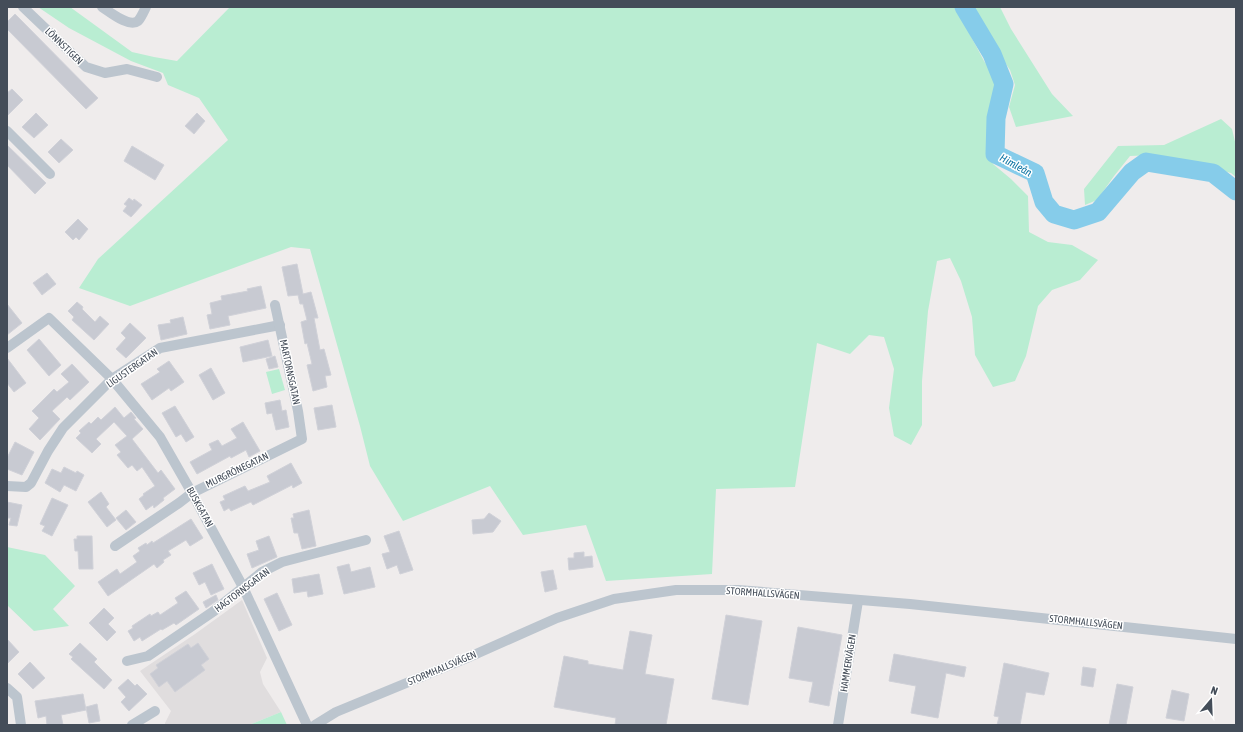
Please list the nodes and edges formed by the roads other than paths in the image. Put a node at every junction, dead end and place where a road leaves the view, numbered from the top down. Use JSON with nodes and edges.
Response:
{"nodes":[{"id":1,"x":23,"y":7,"type":"edge"},
{"id":2,"x":102,"y":7,"type":"edge"},
{"id":3,"x":146,"y":7,"type":"edge"},
{"id":4,"x":158,"y":77,"type":"dead end"},
{"id":5,"x":7,"y":131,"type":"edge"},
{"id":6,"x":50,"y":174,"type":"dead end"},
{"id":7,"x":275,"y":305,"type":"dead end"},
{"id":8,"x":280,"y":325,"type":"junction"},
{"id":9,"x":7,"y":348,"type":"edge"},
{"id":10,"x":112,"y":380,"type":"junction"},
{"id":11,"x":302,"y":439,"type":"joint"},
{"id":12,"x":7,"y":486,"type":"edge"},
{"id":13,"x":192,"y":492,"type":"junction"},
{"id":14,"x":366,"y":540,"type":"dead end"},
{"id":15,"x":115,"y":546,"type":"dead end"},
{"id":16,"x":243,"y":587,"type":"junction"},
{"id":17,"x":858,"y":601,"type":"junction"},
{"id":18,"x":1236,"y":638,"type":"edge"},
{"id":19,"x":127,"y":661,"type":"dead end"},
{"id":20,"x":7,"y":688,"type":"edge"},
{"id":21,"x":155,"y":711,"type":"dead end"},
{"id":22,"x":21,"y":725,"type":"edge"},
{"id":23,"x":132,"y":725,"type":"edge"},
{"id":24,"x":307,"y":725,"type":"edge"},
{"id":25,"x":315,"y":725,"type":"edge"},
{"id":26,"x":838,"y":725,"type":"edge"}],
"edges":[{"from":1,"to":4,"type":"street","name":"LÖNNSTIGEN"},
{"from":2,"to":3,"type":"street"},
{"from":5,"to":6,"type":"street"},
{"from":7,"to":8,"type":"street","name":"MARTORNSGATAN"},
{"from":8,"to":10,"type":"street","name":"LIGUSTERGATAN"},
{"from":8,"to":11,"type":"street","name":"MARTORNSGATAN"},
{"from":9,"to":10,"type":"street","name":"BUSKGATAN"},
{"from":10,"to":12,"type":"street","name":"LIGUSTERGATAN"},
{"from":10,"to":13,"type":"street","name":"BUSKGATAN"},
{"from":11,"to":13,"type":"street","name":"MURGRÖNEGATAN"},
{"from":13,"to":15,"type":"street","name":"MURGRÖNEGATAN"},
{"from":13,"to":16,"type":"street","name":"BUSKGATAN"},
{"from":14,"to":16,"type":"street","name":"HAGTORNSGATAN"},
{"from":16,"to":19,"type":"street","name":"HAGTORNSGATAN"},
{"from":16,"to":24,"type":"street","name":"BUSKGATAN"},
{"from":17,"to":18,"type":"street","name":"STORMHALLSVÄGEN"},
{"from":17,"to":25,"type":"street","name":"STORMHALLSVÄGEN"},
{"from":17,"to":26,"type":"street","name":"HAMMERVÄGEN"},
{"from":20,"to":22,"type":"street"},
{"from":21,"to":23,"type":"street"}]}
